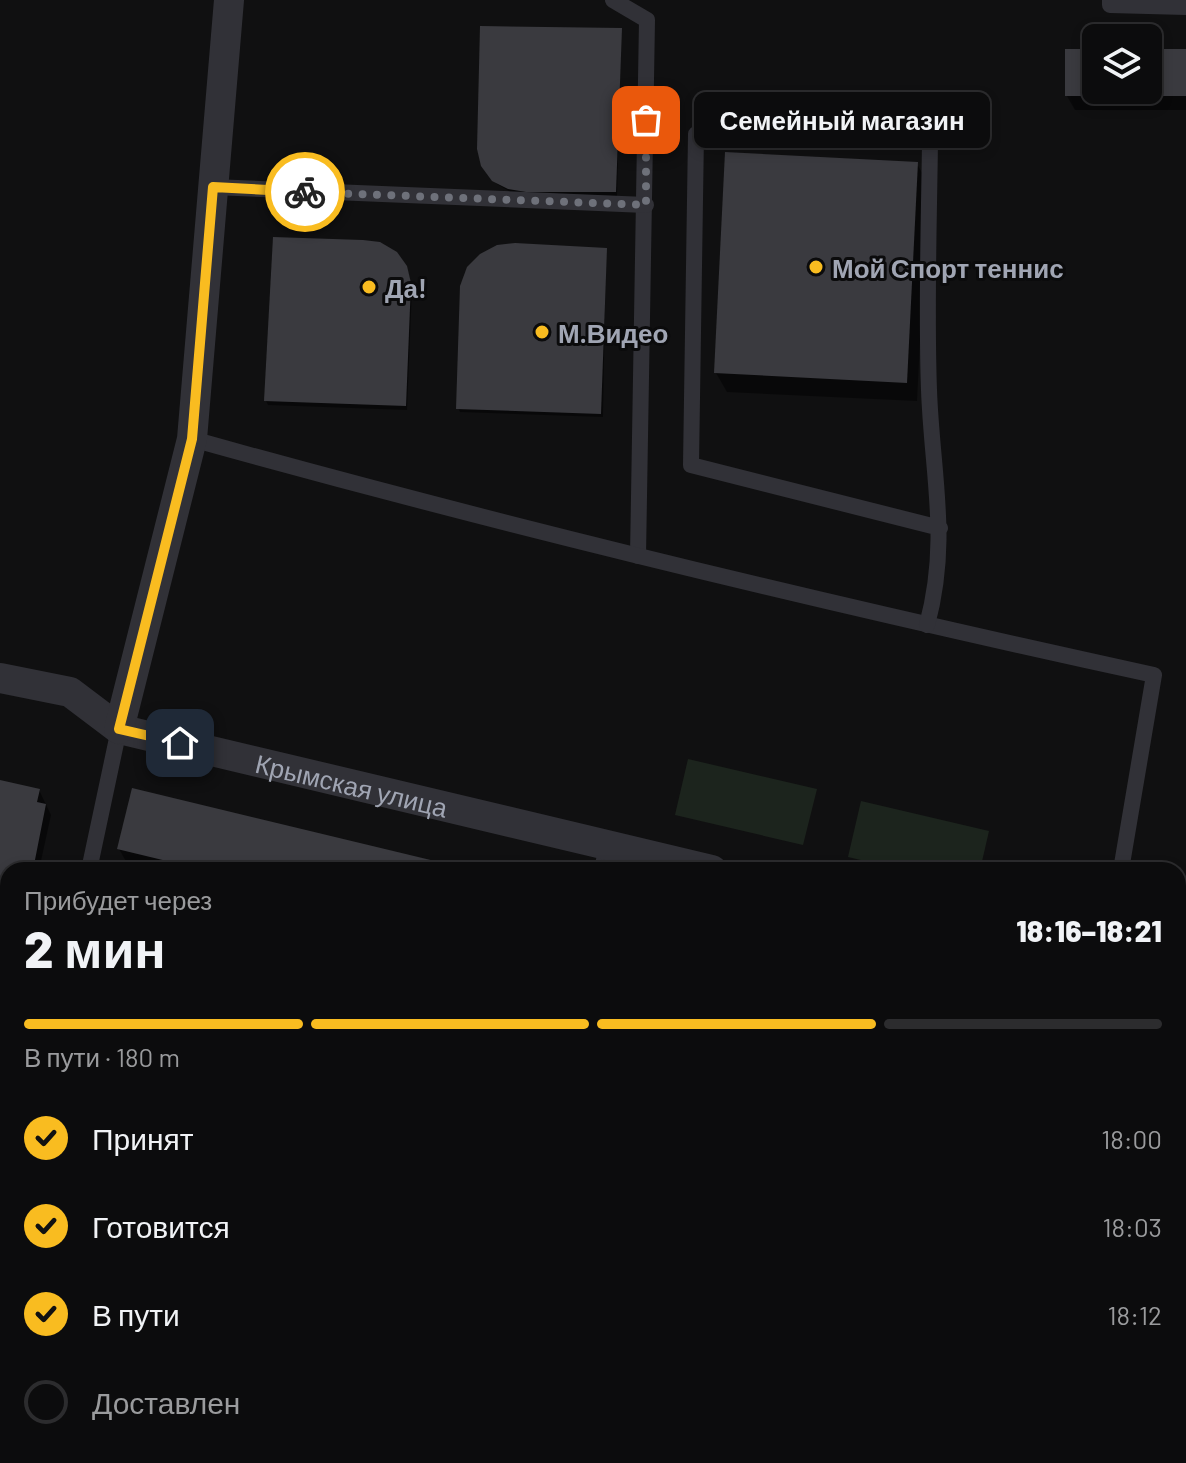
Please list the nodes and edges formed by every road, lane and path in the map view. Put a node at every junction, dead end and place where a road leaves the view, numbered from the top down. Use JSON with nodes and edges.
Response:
{"nodes":[{"id":1,"x":229,"y":0,"type":"edge"},
{"id":2,"x":613,"y":0,"type":"edge"},
{"id":3,"x":1110,"y":0,"type":"edge"},
{"id":4,"x":1186,"y":7,"type":"edge"},
{"id":5,"x":213,"y":187,"type":"junction"},
{"id":6,"x":646,"y":205,"type":"junction"},
{"id":7,"x":192,"y":439,"type":"junction"},
{"id":8,"x":940,"y":528,"type":"junction"},
{"id":9,"x":638,"y":556,"type":"junction"},
{"id":10,"x":927,"y":625,"type":"junction"},
{"id":11,"x":0,"y":678,"type":"edge"},
{"id":12,"x":119,"y":729,"type":"junction"},
{"id":13,"x":605,"y":858,"type":"edge"},
{"id":14,"x":91,"y":862,"type":"edge"},
{"id":15,"x":641,"y":862,"type":"edge"},
{"id":16,"x":1122,"y":862,"type":"edge"}],
"edges":[{"from":1,"to":5,"type":"street"},
{"from":2,"to":6,"type":"lane"},
{"from":3,"to":4,"type":"lane"},
{"from":5,"to":6,"type":"lane"},
{"from":5,"to":7,"type":"street"},
{"from":6,"to":9,"type":"lane"},
{"from":7,"to":9,"type":"lane"},
{"from":7,"to":12,"type":"street"},
{"from":8,"to":8,"type":"lane"},
{"from":8,"to":10,"type":"lane"},
{"from":9,"to":10,"type":"lane"},
{"from":10,"to":16,"type":"lane"},
{"from":11,"to":12,"type":"street","name":"Крымская улица"},
{"from":12,"to":13,"type":"street","name":"Крымская улица"},
{"from":12,"to":14,"type":"lane"},
{"from":13,"to":15,"type":"street","name":"Крымская улица"}]}
